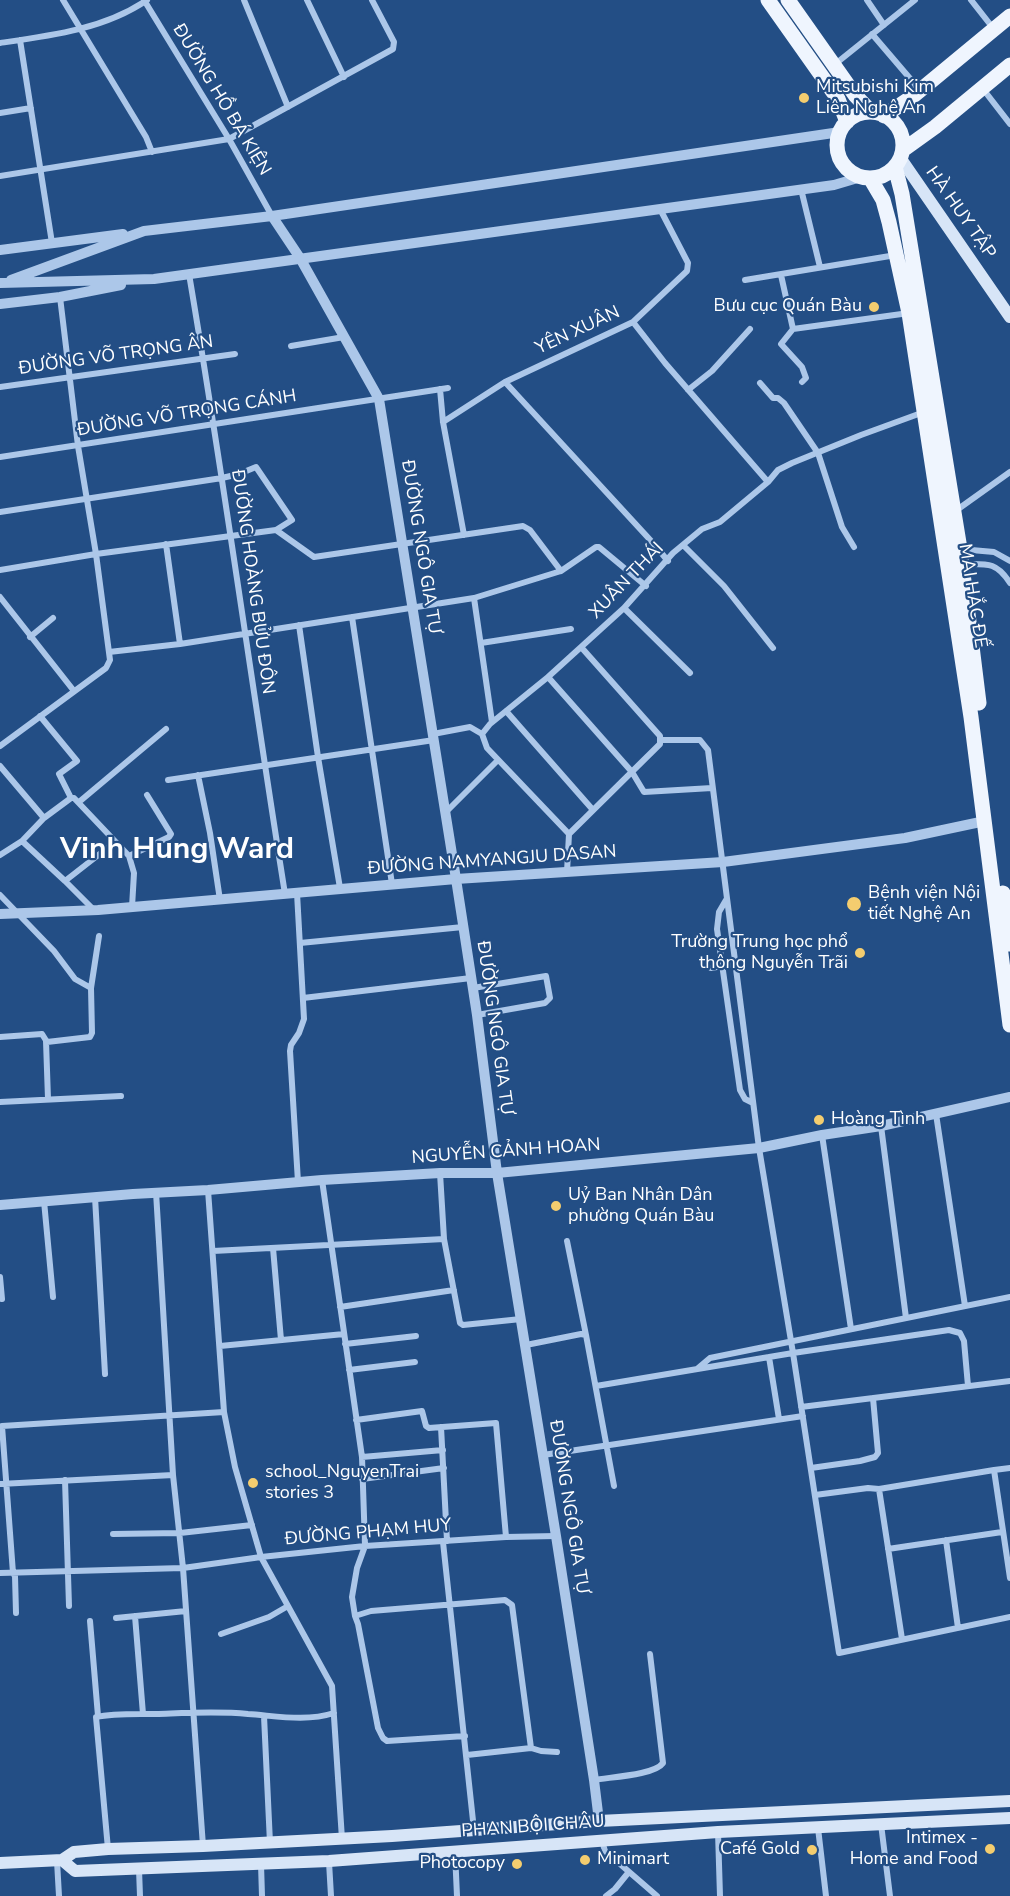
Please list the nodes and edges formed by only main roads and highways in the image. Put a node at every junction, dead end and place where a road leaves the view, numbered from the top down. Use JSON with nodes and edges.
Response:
{"nodes":[{"id":1,"x":768,"y":0,"type":"edge"},
{"id":2,"x":788,"y":0,"type":"edge"},
{"id":3,"x":1010,"y":16,"type":"edge"},
{"id":4,"x":1010,"y":65,"type":"edge"},
{"id":5,"x":877,"y":114,"type":"junction"},
{"id":6,"x":844,"y":127,"type":"junction"},
{"id":7,"x":900,"y":159,"type":"junction"},
{"id":8,"x":866,"y":178,"type":"junction"},
{"id":9,"x":1010,"y":317,"type":"edge"},
{"id":10,"x":978,"y":729,"type":"junction"},
{"id":11,"x":1010,"y":944,"type":"edge"},
{"id":12,"x":1007,"y":981,"type":"edge"},
{"id":13,"x":1010,"y":1025,"type":"edge"},
{"id":14,"x":1010,"y":1800,"type":"edge"},
{"id":15,"x":988,"y":1802,"type":"junction"},
{"id":16,"x":907,"y":1805,"type":"junction"},
{"id":17,"x":733,"y":1814,"type":"junction"},
{"id":18,"x":1010,"y":1818,"type":"edge"},
{"id":19,"x":989,"y":1819,"type":"junction"},
{"id":20,"x":599,"y":1821,"type":"junction"},
{"id":21,"x":910,"y":1823,"type":"junction"},
{"id":22,"x":734,"y":1831,"type":"junction"},
{"id":23,"x":392,"y":1836,"type":"junction"},
{"id":24,"x":602,"y":1840,"type":"junction"},
{"id":25,"x":181,"y":1848,"type":"junction"},
{"id":26,"x":394,"y":1855,"type":"junction"},
{"id":27,"x":59,"y":1860,"type":"junction"},
{"id":28,"x":0,"y":1863,"type":"edge"},
{"id":29,"x":182,"y":1868,"type":"junction"}],
"edges":[{"from":1,"to":6,"type":"main road"},
{"from":2,"to":5,"type":"main road"},
{"from":3,"to":5,"type":"main road"},
{"from":4,"to":7,"type":"main road"},
{"from":5,"to":6,"type":"main road"},
{"from":5,"to":7,"type":"main road"},
{"from":6,"to":8,"type":"main road"},
{"from":7,"to":8,"type":"main road"},
{"from":7,"to":9,"type":"main road","name":"HÀ HUY TẬP"},
{"from":7,"to":10,"type":"main road","name":"MAI HẮC ĐẾ"},
{"from":8,"to":10,"type":"main road","name":"MAI HẮC ĐẾ"},
{"from":10,"to":11,"type":"main road","name":"MAI HẮC ĐẾ"},
{"from":10,"to":12,"type":"main road","name":"MAI HẮC ĐẾ"},
{"from":12,"to":13,"type":"main road","name":"MAI HẮC ĐẾ"},
{"from":14,"to":15,"type":"main road","name":"PHAN BỘI CHÂU"},
{"from":15,"to":16,"type":"main road","name":"PHAN BỘI CHÂU"},
{"from":15,"to":19,"type":"main road"},
{"from":16,"to":17,"type":"main road","name":"PHAN BỘI CHÂU"},
{"from":16,"to":21,"type":"main road"},
{"from":17,"to":20,"type":"main road","name":"PHAN BỘI CHÂU"},
{"from":17,"to":22,"type":"main road"},
{"from":18,"to":19,"type":"main road","name":"PHAN BỘI CHÂU"},
{"from":19,"to":21,"type":"main road","name":"PHAN BỘI CHÂU"},
{"from":20,"to":23,"type":"main road","name":"PHAN BỘI CHÂU"},
{"from":20,"to":24,"type":"main road"},
{"from":21,"to":22,"type":"main road","name":"PHAN BỘI CHÂU"},
{"from":22,"to":24,"type":"main road","name":"PHAN BỘI CHÂU"},
{"from":23,"to":25,"type":"main road","name":"PHAN BỘI CHÂU"},
{"from":23,"to":26,"type":"main road"},
{"from":24,"to":26,"type":"main road","name":"PHAN BỘI CHÂU"},
{"from":25,"to":27,"type":"main road","name":"PHAN BỘI CHÂU"},
{"from":25,"to":29,"type":"main road"},
{"from":26,"to":29,"type":"main road","name":"PHAN BỘI CHÂU"},
{"from":27,"to":28,"type":"main road","name":"PHAN BỘI CHÂU"},
{"from":27,"to":29,"type":"main road","name":"PHAN BỘI CHÂU"}]}
